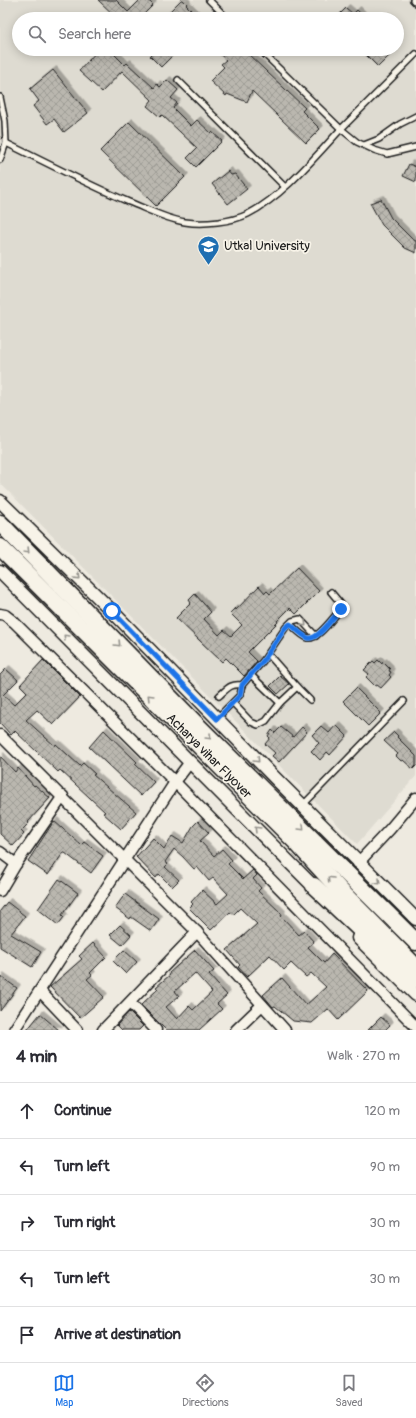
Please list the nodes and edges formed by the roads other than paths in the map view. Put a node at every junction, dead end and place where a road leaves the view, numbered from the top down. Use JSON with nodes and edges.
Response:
{"nodes":[{"id":1,"x":209,"y":0,"type":"edge"},
{"id":2,"x":413,"y":0,"type":"edge"},
{"id":3,"x":416,"y":3,"type":"edge"},
{"id":4,"x":221,"y":12,"type":"edge"},
{"id":5,"x":416,"y":54,"type":"edge"},
{"id":6,"x":266,"y":56,"type":"edge"},
{"id":7,"x":178,"y":80,"type":"dead end"},
{"id":8,"x":0,"y":97,"type":"edge"},
{"id":9,"x":416,"y":116,"type":"edge"},
{"id":10,"x":341,"y":129,"type":"junction"},
{"id":11,"x":6,"y":143,"type":"junction"},
{"id":12,"x":364,"y":146,"type":"junction"},
{"id":13,"x":416,"y":147,"type":"edge"},
{"id":14,"x":0,"y":160,"type":"edge"},
{"id":15,"x":284,"y":186,"type":"junction"},
{"id":16,"x":0,"y":501,"type":"edge"},
{"id":17,"x":0,"y":523,"type":"edge"},
{"id":18,"x":0,"y":547,"type":"edge"},
{"id":19,"x":0,"y":571,"type":"edge"},
{"id":20,"x":331,"y":592,"type":"dead end"},
{"id":21,"x":0,"y":614,"type":"edge"},
{"id":22,"x":290,"y":624,"type":"junction"},
{"id":23,"x":316,"y":636,"type":"junction"},
{"id":24,"x":268,"y":654,"type":"junction"},
{"id":25,"x":252,"y":676,"type":"junction"},
{"id":26,"x":242,"y":685,"type":"junction"},
{"id":27,"x":297,"y":687,"type":"junction"},
{"id":28,"x":219,"y":696,"type":"dead end"},
{"id":29,"x":310,"y":700,"type":"dead end"},
{"id":30,"x":404,"y":701,"type":"dead end"},
{"id":31,"x":233,"y":703,"type":"junction"},
{"id":32,"x":280,"y":703,"type":"junction"},
{"id":33,"x":217,"y":719,"type":"junction"},
{"id":34,"x":0,"y":735,"type":"edge"},
{"id":35,"x":190,"y":762,"type":"junction"},
{"id":36,"x":175,"y":782,"type":"junction"},
{"id":37,"x":62,"y":796,"type":"junction"},
{"id":38,"x":416,"y":798,"type":"edge"},
{"id":39,"x":302,"y":806,"type":"junction"},
{"id":40,"x":0,"y":852,"type":"edge"},
{"id":41,"x":125,"y":859,"type":"junction"},
{"id":42,"x":358,"y":863,"type":"junction"},
{"id":43,"x":16,"y":864,"type":"junction"},
{"id":44,"x":314,"y":886,"type":"junction"},
{"id":45,"x":0,"y":891,"type":"edge"},
{"id":46,"x":416,"y":919,"type":"edge"},
{"id":47,"x":197,"y":932,"type":"junction"},
{"id":48,"x":416,"y":942,"type":"edge"},
{"id":49,"x":416,"y":967,"type":"edge"},
{"id":50,"x":416,"y":979,"type":"edge"},
{"id":51,"x":40,"y":991,"type":"junction"},
{"id":52,"x":416,"y":996,"type":"edge"},
{"id":53,"x":130,"y":1003,"type":"junction"},
{"id":54,"x":262,"y":1005,"type":"junction"},
{"id":55,"x":280,"y":1028,"type":"edge"},
{"id":56,"x":416,"y":1028,"type":"edge"},
{"id":57,"x":14,"y":1030,"type":"edge"},
{"id":58,"x":77,"y":1030,"type":"edge"},
{"id":59,"x":103,"y":1030,"type":"edge"},
{"id":60,"x":156,"y":1030,"type":"edge"},
{"id":61,"x":236,"y":1030,"type":"edge"}],
"edges":[{"from":1,"to":4,"type":"lane"},
{"from":2,"to":3,"type":"lane"},
{"from":5,"to":10,"type":"lane"},
{"from":6,"to":10,"type":"lane"},
{"from":7,"to":15,"type":"lane"},
{"from":8,"to":11,"type":"lane"},
{"from":9,"to":12,"type":"lane"},
{"from":10,"to":12,"type":"lane"},
{"from":10,"to":15,"type":"lane"},
{"from":11,"to":14,"type":"lane"},
{"from":11,"to":15,"type":"lane"},
{"from":12,"to":13,"type":"lane"},
{"from":16,"to":33,"type":"street","one_way":true},
{"from":17,"to":48,"type":"highway","name":"Acharya vihar Flyover","one_way":true},
{"from":49,"to":18,"type":"highway","name":"Acharya vihar Flyover","one_way":true},
{"from":35,"to":19,"type":"street","one_way":true},
{"from":20,"to":23,"type":"lane"},
{"from":21,"to":36,"type":"street"},
{"from":22,"to":23,"type":"lane"},
{"from":22,"to":23,"type":"lane","one_way":true},
{"from":22,"to":24,"type":"lane"},
{"from":24,"to":25,"type":"lane"},
{"from":24,"to":27,"type":"lane"},
{"from":25,"to":26,"type":"lane"},
{"from":25,"to":32,"type":"lane"},
{"from":26,"to":28,"type":"lane"},
{"from":26,"to":31,"type":"lane"},
{"from":27,"to":29,"type":"lane"},
{"from":27,"to":32,"type":"lane"},
{"from":30,"to":39,"type":"lane"},
{"from":31,"to":32,"type":"lane"},
{"from":31,"to":33,"type":"lane"},
{"from":33,"to":39,"type":"street","one_way":true},
{"from":34,"to":37,"type":"street"},
{"from":35,"to":36,"type":"street"},
{"from":44,"to":35,"type":"street","one_way":true},
{"from":36,"to":41,"type":"street"},
{"from":36,"to":56,"type":"street"},
{"from":37,"to":41,"type":"street"},
{"from":37,"to":43,"type":"street"},
{"from":38,"to":42,"type":"street"},
{"from":39,"to":42,"type":"street"},
{"from":40,"to":43,"type":"street"},
{"from":41,"to":47,"type":"street"},
{"from":41,"to":51,"type":"street"},
{"from":42,"to":46,"type":"street","one_way":true},
{"from":43,"to":45,"type":"street"},
{"from":44,"to":50,"type":"highway"},
{"from":44,"to":52,"type":"street"},
{"from":47,"to":53,"type":"street"},
{"from":47,"to":54,"type":"street"},
{"from":51,"to":57,"type":"street"},
{"from":51,"to":58,"type":"street"},
{"from":53,"to":59,"type":"street"},
{"from":53,"to":60,"type":"street"},
{"from":54,"to":55,"type":"street"},
{"from":54,"to":61,"type":"street"}]}
